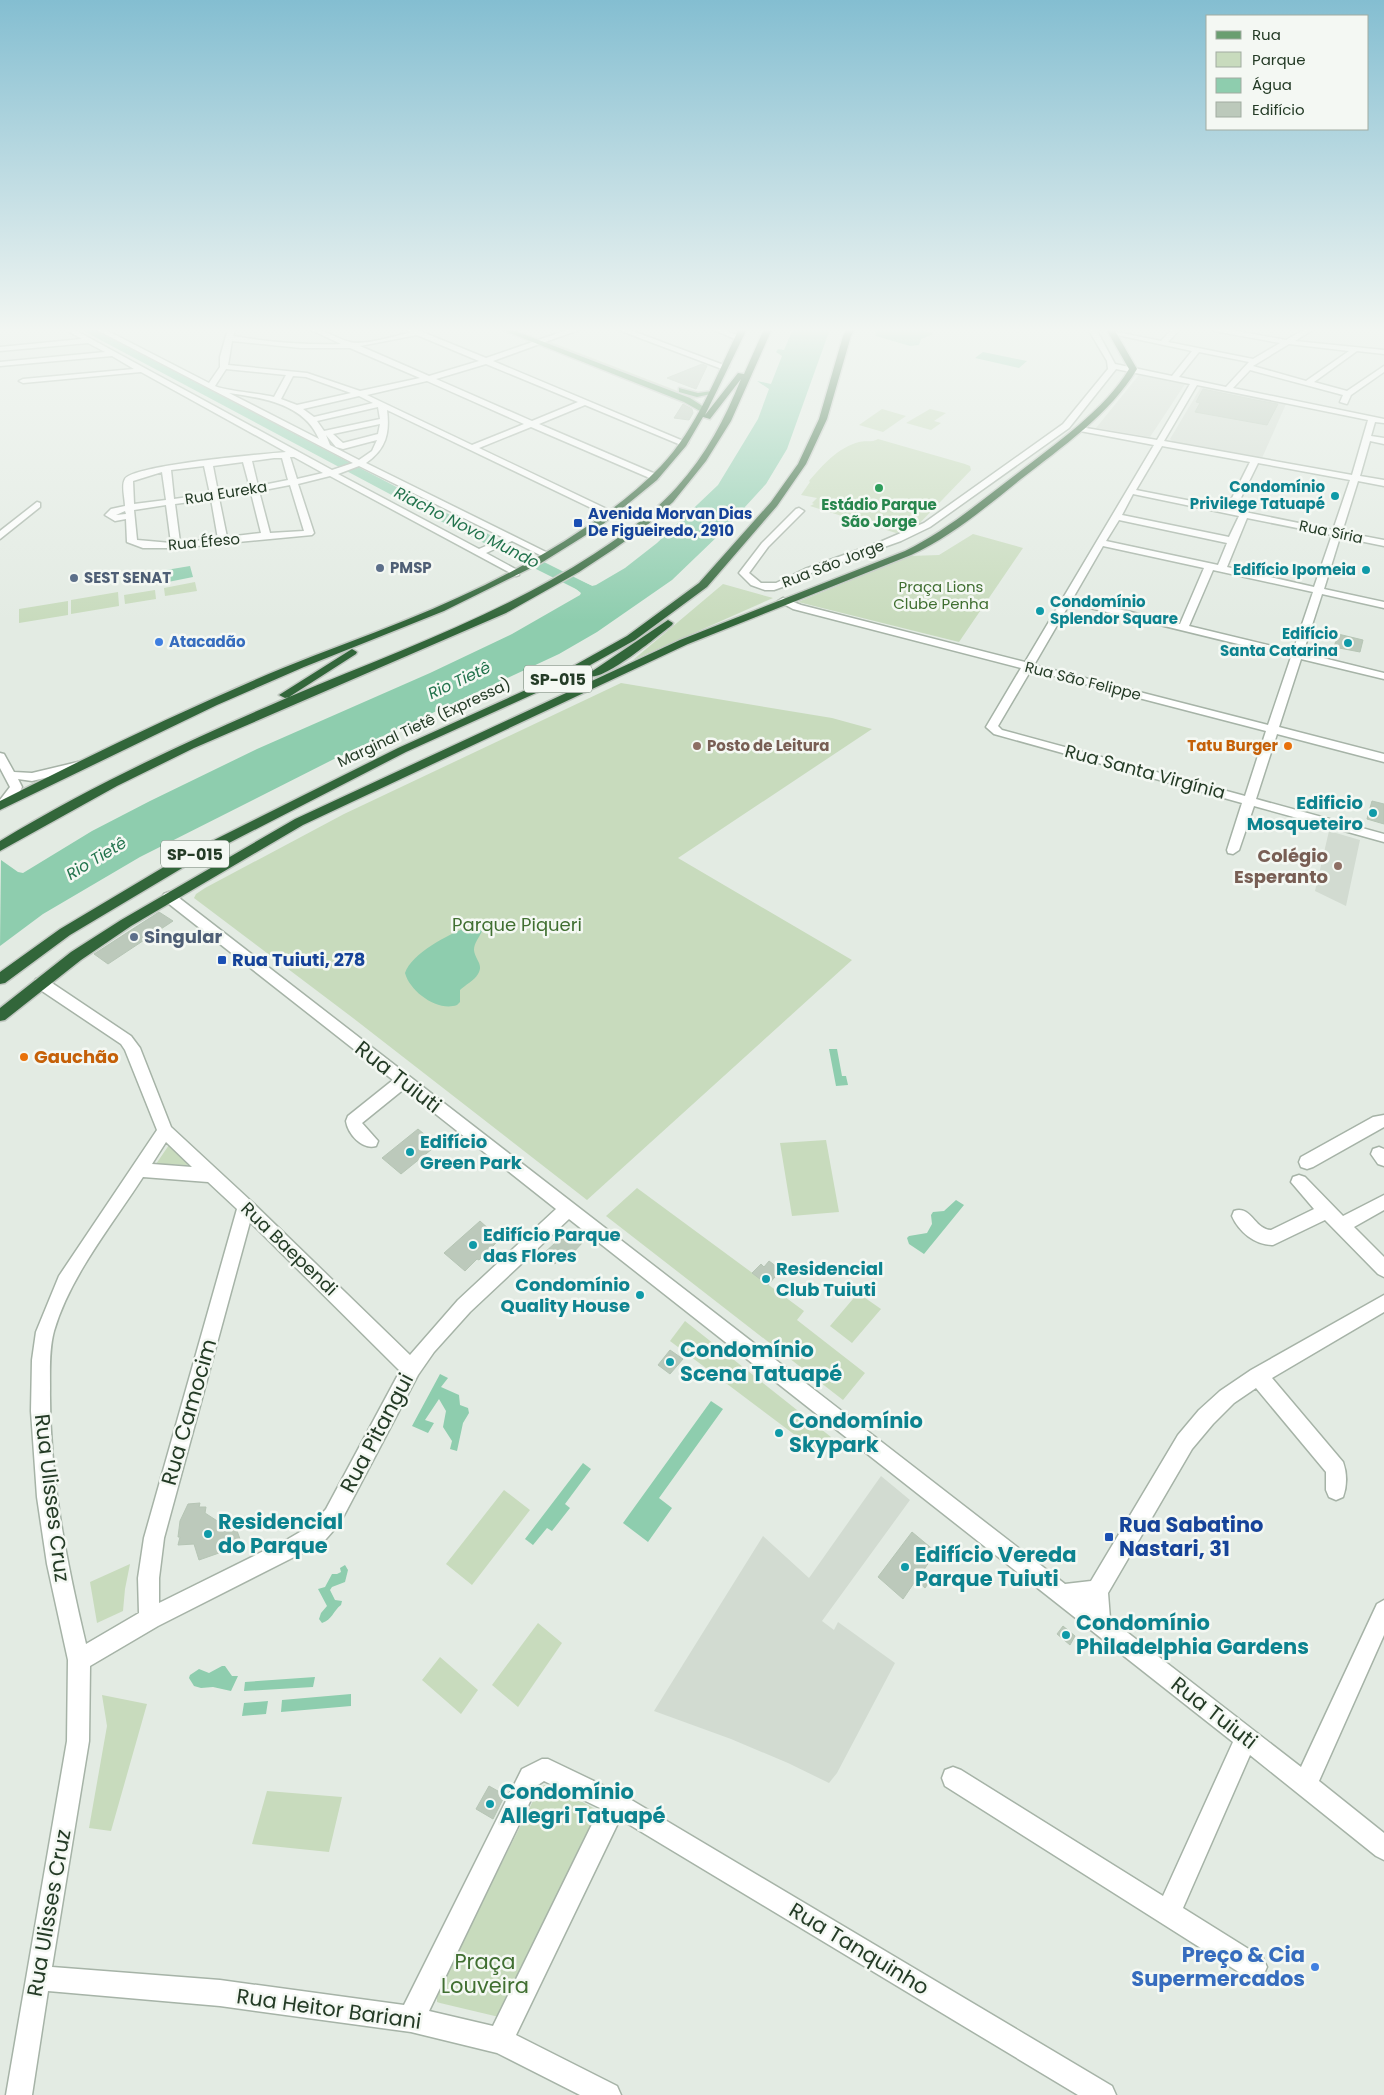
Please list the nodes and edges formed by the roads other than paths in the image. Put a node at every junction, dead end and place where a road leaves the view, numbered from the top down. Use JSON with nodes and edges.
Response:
{"nodes":[{"id":1,"x":242,"y":427,"type":"edge"},
{"id":2,"x":288,"y":427,"type":"edge"},
{"id":3,"x":318,"y":427,"type":"edge"},
{"id":4,"x":353,"y":427,"type":"edge"},
{"id":5,"x":384,"y":427,"type":"edge"},
{"id":6,"x":427,"y":427,"type":"edge"},
{"id":7,"x":522,"y":427,"type":"edge"},
{"id":8,"x":535,"y":427,"type":"edge"},
{"id":9,"x":645,"y":427,"type":"edge"},
{"id":10,"x":695,"y":427,"type":"edge"},
{"id":11,"x":700,"y":427,"type":"edge"},
{"id":12,"x":723,"y":427,"type":"edge"},
{"id":13,"x":819,"y":427,"type":"edge"},
{"id":14,"x":1065,"y":427,"type":"edge"},
{"id":15,"x":1082,"y":427,"type":"edge"},
{"id":16,"x":1168,"y":427,"type":"edge"},
{"id":17,"x":1370,"y":427,"type":"edge"},
{"id":18,"x":1080,"y":429,"type":"junction"},
{"id":19,"x":692,"y":432,"type":"junction"},
{"id":20,"x":324,"y":433,"type":"junction"},
{"id":21,"x":382,"y":436,"type":"junction"},
{"id":22,"x":1366,"y":438,"type":"junction"},
{"id":23,"x":1384,"y":441,"type":"edge"},
{"id":24,"x":684,"y":443,"type":"junction"},
{"id":25,"x":1158,"y":443,"type":"junction"},
{"id":26,"x":328,"y":447,"type":"junction"},
{"id":27,"x":471,"y":448,"type":"junction"},
{"id":28,"x":289,"y":454,"type":"junction"},
{"id":29,"x":247,"y":459,"type":"junction"},
{"id":30,"x":1254,"y":460,"type":"junction"},
{"id":31,"x":208,"y":463,"type":"junction"},
{"id":32,"x":356,"y":464,"type":"junction"},
{"id":33,"x":166,"y":469,"type":"junction"},
{"id":34,"x":331,"y":474,"type":"junction"},
{"id":35,"x":655,"y":478,"type":"junction"},
{"id":36,"x":1355,"y":478,"type":"junction"},
{"id":37,"x":295,"y":483,"type":"junction"},
{"id":38,"x":1384,"y":483,"type":"edge"},
{"id":39,"x":255,"y":489,"type":"junction"},
{"id":40,"x":1130,"y":491,"type":"junction"},
{"id":41,"x":216,"y":495,"type":"junction"},
{"id":42,"x":171,"y":501,"type":"junction"},
{"id":43,"x":37,"y":505,"type":"dead end"},
{"id":44,"x":127,"y":511,"type":"junction"},
{"id":45,"x":799,"y":511,"type":"dead end"},
{"id":46,"x":1230,"y":511,"type":"junction"},
{"id":47,"x":610,"y":514,"type":"junction"},
{"id":48,"x":1244,"y":514,"type":"junction"},
{"id":49,"x":1115,"y":516,"type":"junction"},
{"id":50,"x":1336,"y":533,"type":"junction"},
{"id":51,"x":0,"y":536,"type":"edge"},
{"id":52,"x":266,"y":536,"type":"junction"},
{"id":53,"x":223,"y":540,"type":"junction"},
{"id":54,"x":507,"y":540,"type":"junction"},
{"id":55,"x":1233,"y":541,"type":"junction"},
{"id":56,"x":1100,"y":542,"type":"junction"},
{"id":57,"x":1384,"y":543,"type":"edge"},
{"id":58,"x":176,"y":545,"type":"junction"},
{"id":59,"x":479,"y":553,"type":"junction"},
{"id":60,"x":545,"y":557,"type":"junction"},
{"id":61,"x":1210,"y":566,"type":"junction"},
{"id":62,"x":1221,"y":569,"type":"junction"},
{"id":63,"x":516,"y":573,"type":"junction"},
{"id":64,"x":702,"y":585,"type":"junction"},
{"id":65,"x":1317,"y":590,"type":"junction"},
{"id":66,"x":1068,"y":600,"type":"junction"},
{"id":67,"x":783,"y":601,"type":"junction"},
{"id":68,"x":1384,"y":605,"type":"edge"},
{"id":69,"x":408,"y":623,"type":"junction"},
{"id":70,"x":1184,"y":628,"type":"junction"},
{"id":71,"x":1296,"y":656,"type":"junction"},
{"id":72,"x":1027,"y":666,"type":"junction"},
{"id":73,"x":1384,"y":676,"type":"edge"},
{"id":74,"x":1272,"y":729,"type":"junction"},
{"id":75,"x":495,"y":730,"type":"junction"},
{"id":76,"x":206,"y":738,"type":"junction"},
{"id":77,"x":0,"y":757,"type":"edge"},
{"id":78,"x":1384,"y":758,"type":"edge"},
{"id":79,"x":80,"y":766,"type":"junction"},
{"id":80,"x":10,"y":775,"type":"junction"},
{"id":81,"x":1248,"y":801,"type":"junction"},
{"id":82,"x":1,"y":806,"type":"edge"},
{"id":83,"x":1384,"y":838,"type":"edge"},
{"id":84,"x":0,"y":847,"type":"edge"},
{"id":85,"x":1233,"y":850,"type":"dead end"},
{"id":86,"x":169,"y":897,"type":"junction"},
{"id":87,"x":0,"y":979,"type":"edge"},
{"id":88,"x":41,"y":983,"type":"junction"},
{"id":89,"x":0,"y":1016,"type":"edge"},
{"id":90,"x":403,"y":1080,"type":"junction"},
{"id":91,"x":1384,"y":1121,"type":"edge"},
{"id":92,"x":165,"y":1131,"type":"junction"},
{"id":93,"x":370,"y":1141,"type":"dead end"},
{"id":94,"x":1307,"y":1162,"type":"dead end"},
{"id":95,"x":140,"y":1170,"type":"junction"},
{"id":96,"x":211,"y":1175,"type":"junction"},
{"id":97,"x":1299,"y":1182,"type":"dead end"},
{"id":98,"x":1384,"y":1202,"type":"edge"},
{"id":99,"x":246,"y":1207,"type":"junction"},
{"id":100,"x":568,"y":1209,"type":"junction"},
{"id":101,"x":1326,"y":1211,"type":"junction"},
{"id":102,"x":1240,"y":1216,"type":"dead end"},
{"id":103,"x":1341,"y":1226,"type":"junction"},
{"id":104,"x":1384,"y":1269,"type":"edge"},
{"id":105,"x":1384,"y":1303,"type":"edge"},
{"id":106,"x":411,"y":1369,"type":"junction"},
{"id":107,"x":1258,"y":1376,"type":"junction"},
{"id":108,"x":1336,"y":1490,"type":"dead end"},
{"id":109,"x":1097,"y":1591,"type":"junction"},
{"id":110,"x":1062,"y":1595,"type":"junction"},
{"id":111,"x":1384,"y":1611,"type":"edge"},
{"id":112,"x":150,"y":1618,"type":"junction"},
{"id":113,"x":1100,"y":1624,"type":"junction"},
{"id":114,"x":79,"y":1660,"type":"junction"},
{"id":115,"x":1246,"y":1738,"type":"junction"},
{"id":116,"x":953,"y":1778,"type":"dead end"},
{"id":117,"x":1305,"y":1785,"type":"junction"},
{"id":118,"x":614,"y":1803,"type":"junction"},
{"id":119,"x":1384,"y":1848,"type":"edge"},
{"id":120,"x":1168,"y":1913,"type":"junction"},
{"id":121,"x":1254,"y":1967,"type":"dead end"},
{"id":122,"x":37,"y":1978,"type":"junction"},
{"id":123,"x":411,"y":2018,"type":"junction"},
{"id":124,"x":500,"y":2041,"type":"junction"},
{"id":125,"x":20,"y":2095,"type":"edge"},
{"id":126,"x":608,"y":2095,"type":"edge"},
{"id":127,"x":1104,"y":2095,"type":"edge"}],
"edges":[{"from":1,"to":28,"type":"street"},
{"from":2,"to":26,"type":"street"},
{"from":3,"to":20,"type":"street"},
{"from":4,"to":20,"type":"street"},
{"from":5,"to":21,"type":"street"},
{"from":6,"to":27,"type":"street"},
{"from":7,"to":27,"type":"street"},
{"from":8,"to":35,"type":"street"},
{"from":9,"to":24,"type":"street"},
{"from":10,"to":19,"type":"highway"},
{"from":11,"to":19,"type":"highway"},
{"from":12,"to":76,"type":"highway"},
{"from":13,"to":64,"type":"highway","name":"Marginal Tietê (Expressa)","number":"SP-015"},
{"from":14,"to":45,"type":"street","name":"Rua São Jorge"},
{"from":15,"to":18,"type":"highway"},
{"from":16,"to":25,"type":"street"},
{"from":17,"to":22,"type":"street"},
{"from":18,"to":25,"type":"street"},
{"from":18,"to":67,"type":"highway"},
{"from":19,"to":24,"type":"highway"},
{"from":20,"to":21,"type":"street"},
{"from":20,"to":26,"type":"street"},
{"from":21,"to":32,"type":"street","name":"Rua Eureka"},
{"from":22,"to":23,"type":"street"},
{"from":22,"to":36,"type":"street"},
{"from":24,"to":35,"type":"highway"},
{"from":25,"to":30,"type":"street"},
{"from":25,"to":40,"type":"street"},
{"from":26,"to":32,"type":"street"},
{"from":27,"to":47,"type":"street"},
{"from":28,"to":29,"type":"street"},
{"from":28,"to":34,"type":"street"},
{"from":28,"to":37,"type":"street"},
{"from":29,"to":31,"type":"street"},
{"from":29,"to":39,"type":"street"},
{"from":30,"to":36,"type":"street"},
{"from":30,"to":46,"type":"street"},
{"from":31,"to":33,"type":"street"},
{"from":31,"to":41,"type":"street"},
{"from":32,"to":34,"type":"street","name":"Rua Eureka"},
{"from":32,"to":54,"type":"street"},
{"from":33,"to":42,"type":"street"},
{"from":33,"to":44,"type":"street"},
{"from":34,"to":37,"type":"street","name":"Rua Eureka"},
{"from":34,"to":59,"type":"street"},
{"from":35,"to":47,"type":"highway"},
{"from":36,"to":38,"type":"street"},
{"from":36,"to":50,"type":"street"},
{"from":37,"to":39,"type":"street","name":"Rua Eureka"},
{"from":37,"to":52,"type":"street","name":"Rua Éfeso"},
{"from":39,"to":41,"type":"street","name":"Rua Eureka"},
{"from":39,"to":52,"type":"street"},
{"from":40,"to":46,"type":"street","name":"Rua Síria"},
{"from":40,"to":49,"type":"street"},
{"from":41,"to":42,"type":"street","name":"Rua Eureka"},
{"from":41,"to":53,"type":"street"},
{"from":42,"to":44,"type":"street","name":"Rua Eureka"},
{"from":42,"to":58,"type":"street"},
{"from":43,"to":51,"type":"street"},
{"from":44,"to":58,"type":"street","name":"Rua Éfeso"},
{"from":46,"to":48,"type":"street","name":"Rua Síria"},
{"from":47,"to":60,"type":"highway"},
{"from":48,"to":50,"type":"street","name":"Rua Síria"},
{"from":48,"to":55,"type":"street"},
{"from":49,"to":55,"type":"street"},
{"from":49,"to":56,"type":"street"},
{"from":50,"to":57,"type":"street","name":"Rua Síria"},
{"from":50,"to":65,"type":"street"},
{"from":52,"to":53,"type":"street","name":"Rua Éfeso"},
{"from":53,"to":58,"type":"street","name":"Rua Éfeso"},
{"from":54,"to":59,"type":"street"},
{"from":54,"to":60,"type":"street"},
{"from":55,"to":62,"type":"street"},
{"from":56,"to":61,"type":"street"},
{"from":56,"to":66,"type":"street"},
{"from":59,"to":63,"type":"street"},
{"from":60,"to":63,"type":"highway"},
{"from":61,"to":62,"type":"street"},
{"from":61,"to":70,"type":"street"},
{"from":62,"to":65,"type":"street"},
{"from":63,"to":69,"type":"highway"},
{"from":64,"to":75,"type":"highway"},
{"from":64,"to":87,"type":"highway","name":"Marginal Tietê (Expressa)","number":"SP-015"},
{"from":65,"to":68,"type":"street"},
{"from":65,"to":71,"type":"street"},
{"from":66,"to":70,"type":"street"},
{"from":66,"to":72,"type":"street"},
{"from":67,"to":72,"type":"street","name":"Rua São Felippe"},
{"from":67,"to":75,"type":"highway"},
{"from":69,"to":76,"type":"highway"},
{"from":69,"to":79,"type":"highway"},
{"from":70,"to":71,"type":"street"},
{"from":71,"to":73,"type":"street"},
{"from":71,"to":74,"type":"street"},
{"from":72,"to":74,"type":"street","name":"Rua São Felippe"},
{"from":72,"to":81,"type":"street","name":"Rua Santa Virgínia"},
{"from":74,"to":78,"type":"street","name":"Rua São Felippe"},
{"from":74,"to":81,"type":"street"},
{"from":75,"to":86,"type":"highway"},
{"from":76,"to":84,"type":"highway"},
{"from":77,"to":80,"type":"street"},
{"from":79,"to":80,"type":"street"},
{"from":79,"to":82,"type":"highway"},
{"from":80,"to":82,"type":"street"},
{"from":81,"to":83,"type":"street","name":"Rua Santa Virgínia"},
{"from":81,"to":85,"type":"street"},
{"from":86,"to":88,"type":"highway"},
{"from":86,"to":90,"type":"street","name":"Rua Tuiuti"},
{"from":88,"to":89,"type":"highway"},
{"from":88,"to":92,"type":"street"},
{"from":90,"to":93,"type":"street"},
{"from":90,"to":100,"type":"street","name":"Rua Tuiuti"},
{"from":91,"to":94,"type":"street"},
{"from":92,"to":95,"type":"street","name":"Rua Ulisses Cruz"},
{"from":92,"to":96,"type":"street","name":"Rua Baependi"},
{"from":95,"to":96,"type":"street"},
{"from":95,"to":114,"type":"street","name":"Rua Ulisses Cruz"},
{"from":96,"to":99,"type":"street","name":"Rua Baependi"},
{"from":97,"to":101,"type":"street"},
{"from":98,"to":103,"type":"street"},
{"from":99,"to":106,"type":"street","name":"Rua Baependi"},
{"from":99,"to":112,"type":"street","name":"Rua Camocim"},
{"from":100,"to":106,"type":"street","name":"Rua Pitangui"},
{"from":100,"to":110,"type":"street","name":"Rua Tuiuti"},
{"from":101,"to":102,"type":"street"},
{"from":101,"to":103,"type":"street"},
{"from":103,"to":104,"type":"street"},
{"from":105,"to":107,"type":"street"},
{"from":106,"to":112,"type":"street","name":"Rua Pitangui"},
{"from":107,"to":108,"type":"street"},
{"from":107,"to":109,"type":"street"},
{"from":109,"to":110,"type":"street"},
{"from":109,"to":113,"type":"street"},
{"from":110,"to":113,"type":"street","name":"Rua Tuiuti"},
{"from":111,"to":117,"type":"street"},
{"from":112,"to":114,"type":"street","name":"Rua Pitangui"},
{"from":113,"to":115,"type":"street","name":"Rua Tuiuti"},
{"from":114,"to":122,"type":"street","name":"Rua Ulisses Cruz"},
{"from":115,"to":117,"type":"street","name":"Rua Tuiuti"},
{"from":115,"to":120,"type":"street"},
{"from":116,"to":120,"type":"street"},
{"from":117,"to":119,"type":"street","name":"Rua Tuiuti"},
{"from":118,"to":123,"type":"street"},
{"from":118,"to":124,"type":"street"},
{"from":118,"to":127,"type":"street","name":"Rua Tanquinho"},
{"from":120,"to":121,"type":"street"},
{"from":122,"to":123,"type":"street","name":"Rua Heitor Bariani"},
{"from":122,"to":125,"type":"street","name":"Rua Ulisses Cruz"},
{"from":123,"to":124,"type":"street","name":"Rua Heitor Bariani"},
{"from":124,"to":126,"type":"street","name":"Rua Heitor Bariani"}]}
